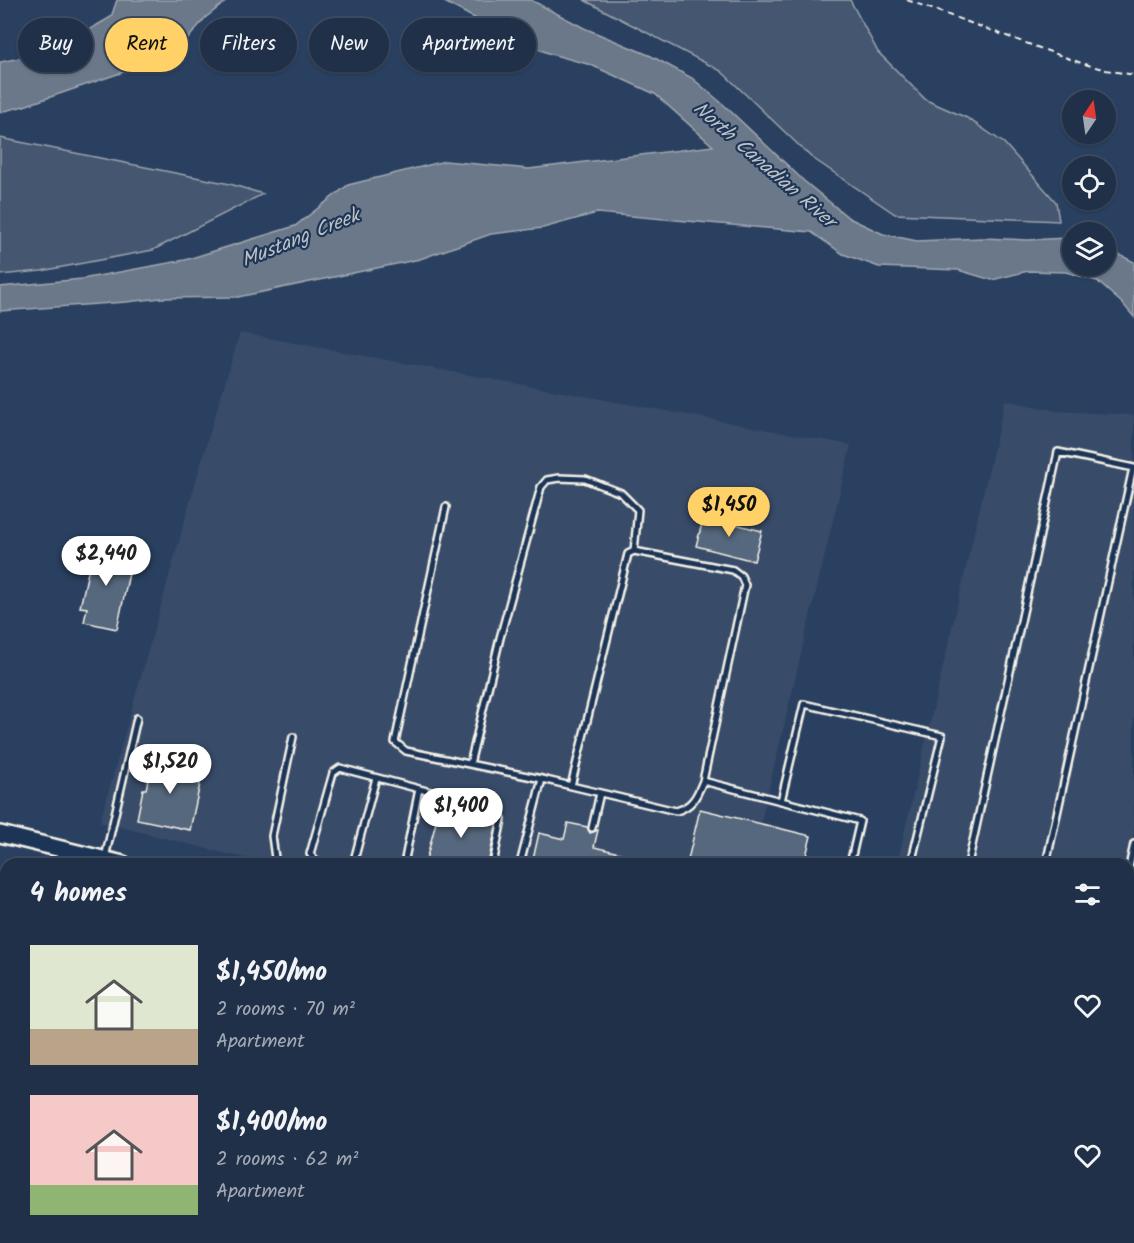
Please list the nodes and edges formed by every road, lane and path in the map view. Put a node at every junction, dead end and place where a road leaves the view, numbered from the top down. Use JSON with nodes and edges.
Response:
{"nodes":[{"id":1,"x":907,"y":0,"type":"edge"},
{"id":2,"x":1134,"y":75,"type":"edge"},
{"id":3,"x":1134,"y":468,"type":"edge"},
{"id":4,"x":446,"y":507,"type":"dead end"},
{"id":5,"x":634,"y":551,"type":"junction"},
{"id":6,"x":137,"y":717,"type":"dead end"},
{"id":7,"x":293,"y":737,"type":"dead end"},
{"id":8,"x":470,"y":764,"type":"junction"},
{"id":9,"x":376,"y":778,"type":"junction"},
{"id":10,"x":542,"y":779,"type":"junction"},
{"id":11,"x":703,"y":781,"type":"junction"},
{"id":12,"x":571,"y":786,"type":"junction"},
{"id":13,"x":419,"y":789,"type":"junction"},
{"id":14,"x":600,"y":793,"type":"junction"},
{"id":15,"x":781,"y":801,"type":"junction"},
{"id":16,"x":592,"y":828,"type":"dead end"},
{"id":17,"x":0,"y":834,"type":"edge"},
{"id":18,"x":96,"y":858,"type":"edge"},
{"id":19,"x":104,"y":858,"type":"edge"},
{"id":20,"x":273,"y":858,"type":"edge"},
{"id":21,"x":313,"y":858,"type":"edge"},
{"id":22,"x":355,"y":858,"type":"edge"},
{"id":23,"x":405,"y":858,"type":"edge"},
{"id":24,"x":494,"y":858,"type":"edge"},
{"id":25,"x":522,"y":858,"type":"edge"},
{"id":26,"x":851,"y":858,"type":"edge"},
{"id":27,"x":912,"y":858,"type":"edge"},
{"id":28,"x":969,"y":858,"type":"edge"},
{"id":29,"x":1047,"y":858,"type":"edge"}],
"edges":[{"from":1,"to":2,"type":"path"},
{"from":3,"to":28,"type":"lane"},
{"from":3,"to":29,"type":"lane"},
{"from":4,"to":8,"type":"lane"},
{"from":5,"to":8,"type":"lane"},
{"from":5,"to":11,"type":"lane"},
{"from":5,"to":12,"type":"lane"},
{"from":6,"to":19,"type":"lane"},
{"from":7,"to":20,"type":"lane"},
{"from":8,"to":10,"type":"lane"},
{"from":9,"to":13,"type":"lane"},
{"from":9,"to":21,"type":"lane"},
{"from":9,"to":22,"type":"lane"},
{"from":10,"to":12,"type":"lane"},
{"from":10,"to":25,"type":"lane"},
{"from":11,"to":14,"type":"lane"},
{"from":11,"to":15,"type":"lane"},
{"from":12,"to":14,"type":"lane"},
{"from":13,"to":23,"type":"lane"},
{"from":13,"to":24,"type":"lane"},
{"from":14,"to":16,"type":"lane"},
{"from":15,"to":26,"type":"lane"},
{"from":15,"to":27,"type":"lane"},
{"from":17,"to":18,"type":"main road"}]}
